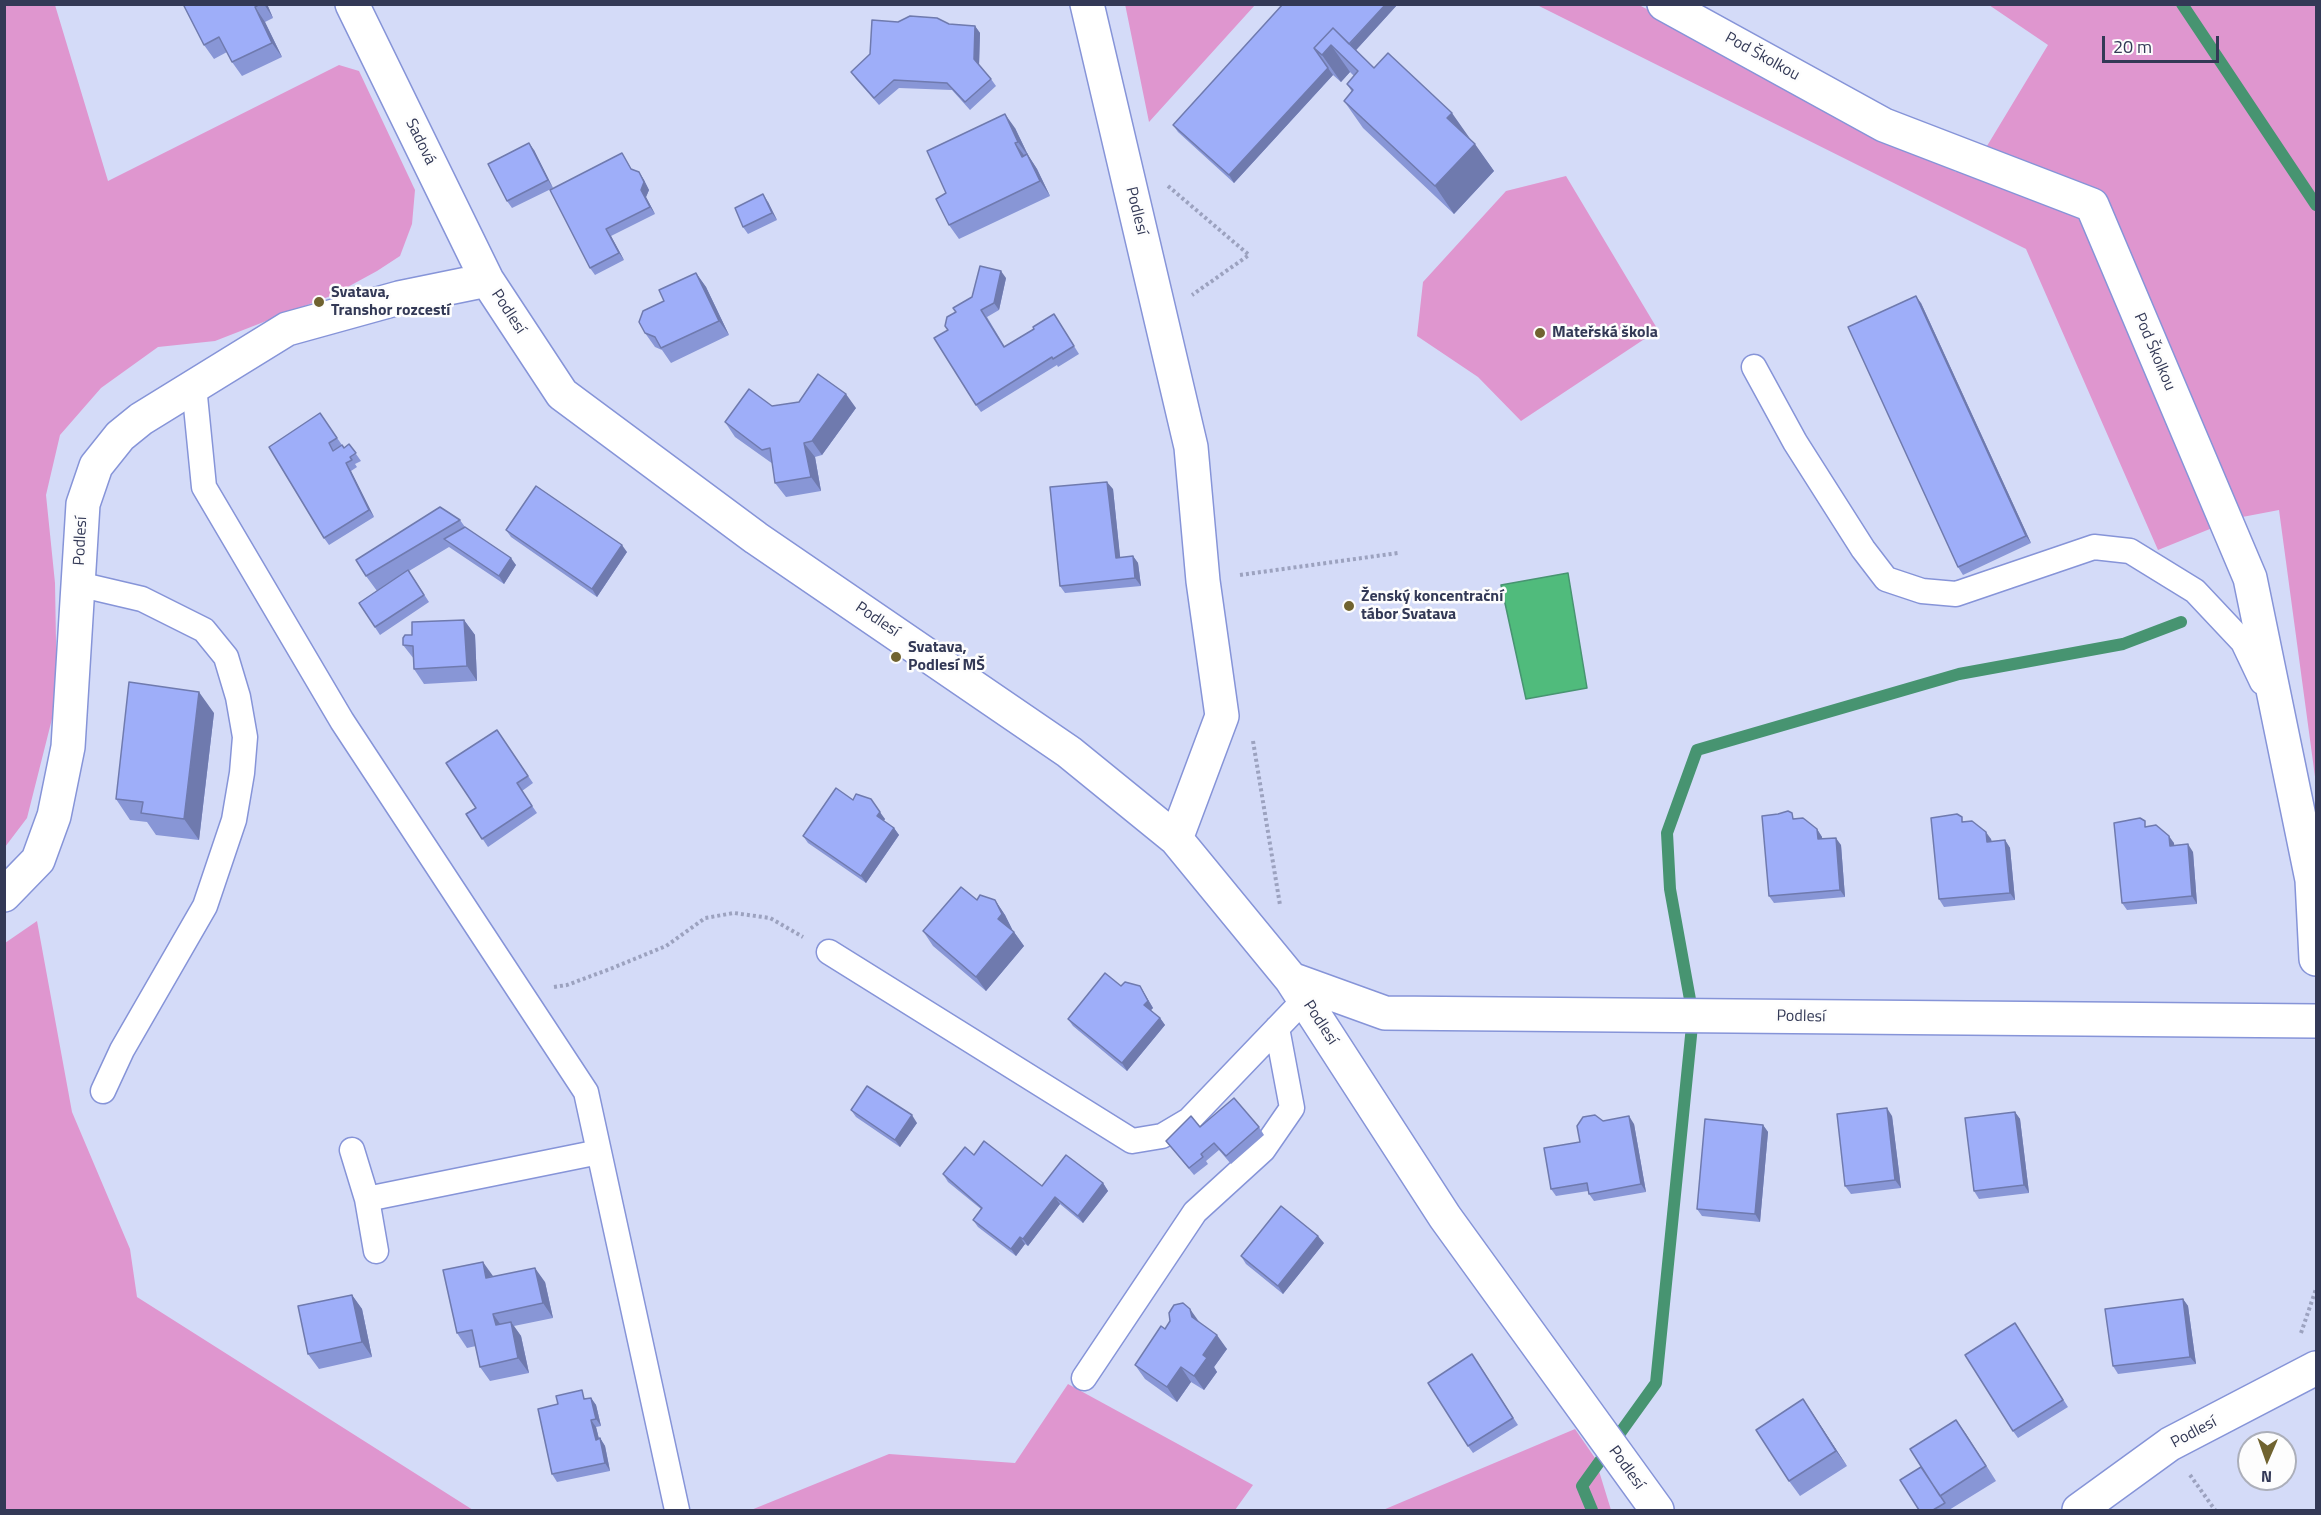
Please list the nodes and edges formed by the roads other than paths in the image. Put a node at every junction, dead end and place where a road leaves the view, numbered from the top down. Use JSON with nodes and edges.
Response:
{"nodes":[{"id":1,"x":352,"y":4,"type":"edge"},
{"id":2,"x":1087,"y":4,"type":"edge"},
{"id":3,"x":1664,"y":4,"type":"edge"},
{"id":4,"x":487,"y":280,"type":"junction"},
{"id":5,"x":1754,"y":368,"type":"dead end"},
{"id":6,"x":194,"y":386,"type":"junction"},
{"id":7,"x":78,"y":584,"type":"junction"},
{"id":8,"x":2279,"y":720,"type":"junction"},
{"id":9,"x":1176,"y":839,"type":"junction"},
{"id":10,"x":4,"y":895,"type":"edge"},
{"id":11,"x":829,"y":952,"type":"road end"},
{"id":12,"x":2316,"y":959,"type":"edge"},
{"id":13,"x":1298,"y":989,"type":"junction"},
{"id":14,"x":2316,"y":1021,"type":"edge"},
{"id":15,"x":1277,"y":1028,"type":"junction"},
{"id":16,"x":103,"y":1091,"type":"dead end"},
{"id":17,"x":352,"y":1150,"type":"dead end"},
{"id":18,"x":599,"y":1152,"type":"junction"},
{"id":19,"x":367,"y":1199,"type":"junction"},
{"id":20,"x":376,"y":1251,"type":"dead end"},
{"id":21,"x":2316,"y":1368,"type":"edge"},
{"id":22,"x":1084,"y":1378,"type":"dead end"},
{"id":23,"x":677,"y":1510,"type":"edge"},
{"id":24,"x":1657,"y":1510,"type":"edge"},
{"id":25,"x":2079,"y":1510,"type":"edge"}],
"edges":[{"from":1,"to":4,"type":"street","name":"Sadová"},
{"from":2,"to":9,"type":"street","name":"Podlesí"},
{"from":3,"to":8,"type":"street","name":"Pod Školkou"},
{"from":4,"to":6,"type":"street","name":"Podlesí"},
{"from":4,"to":9,"type":"street","name":"Podlesí"},
{"from":5,"to":8,"type":"lane"},
{"from":6,"to":7,"type":"street","name":"Podlesí"},
{"from":6,"to":18,"type":"lane"},
{"from":7,"to":10,"type":"street","name":"Podlesí"},
{"from":7,"to":16,"type":"lane"},
{"from":8,"to":12,"type":"street","name":"Pod Školkou"},
{"from":9,"to":13,"type":"street","name":"Podlesí"},
{"from":11,"to":15,"type":"lane"},
{"from":13,"to":14,"type":"street","name":"Podlesí"},
{"from":13,"to":15,"type":"lane"},
{"from":13,"to":24,"type":"street","name":"Podlesí"},
{"from":15,"to":22,"type":"lane"},
{"from":17,"to":19,"type":"lane"},
{"from":18,"to":19,"type":"lane"},
{"from":18,"to":23,"type":"lane"},
{"from":19,"to":20,"type":"lane"},
{"from":21,"to":25,"type":"street","name":"Podlesí"}]}
